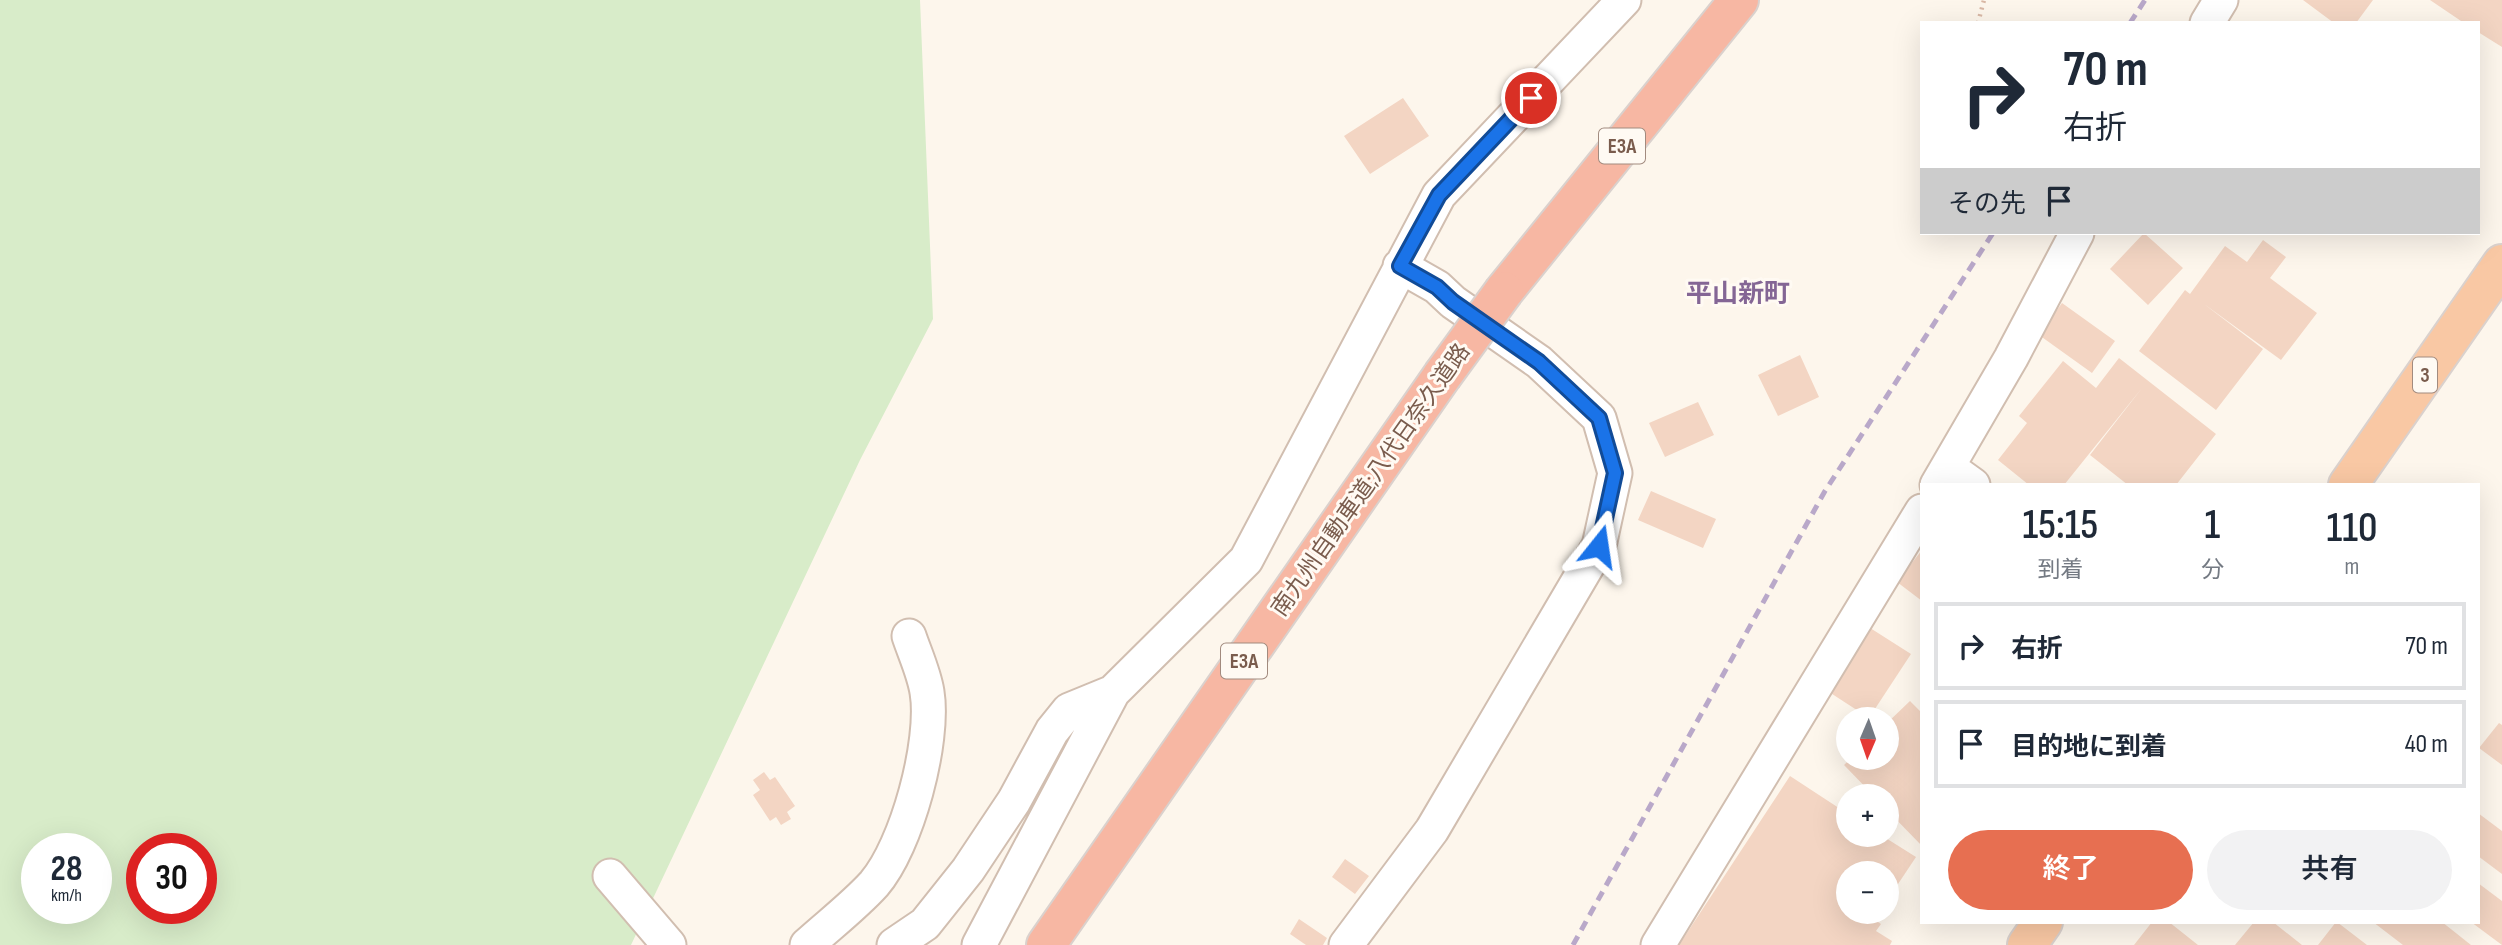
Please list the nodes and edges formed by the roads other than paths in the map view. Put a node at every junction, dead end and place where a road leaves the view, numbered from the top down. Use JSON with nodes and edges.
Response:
{"nodes":[{"id":1,"x":1624,"y":0,"type":"edge"},
{"id":2,"x":1705,"y":0,"type":"edge"},
{"id":3,"x":1739,"y":0,"type":"edge"},
{"id":4,"x":2221,"y":0,"type":"edge"},
{"id":5,"x":2208,"y":21,"type":"edge"},
{"id":6,"x":2076,"y":235,"type":"edge"},
{"id":7,"x":2502,"y":264,"type":"edge"},
{"id":8,"x":1400,"y":266,"type":"junction"},
{"id":9,"x":1504,"y":291,"type":"junction"},
{"id":10,"x":1953,"y":479,"type":"edge"},
{"id":11,"x":2349,"y":483,"type":"edge"},
{"id":12,"x":1920,"y":514,"type":"edge"},
{"id":13,"x":909,"y":636,"type":"dead end"},
{"id":14,"x":1113,"y":692,"type":"junction"},
{"id":15,"x":610,"y":876,"type":"dead end"},
{"id":16,"x":2042,"y":924,"type":"edge"},
{"id":17,"x":669,"y":945,"type":"edge"},
{"id":18,"x":807,"y":945,"type":"edge"},
{"id":19,"x":894,"y":945,"type":"edge"},
{"id":20,"x":979,"y":945,"type":"edge"},
{"id":21,"x":1046,"y":945,"type":"edge"},
{"id":22,"x":1346,"y":945,"type":"edge"},
{"id":23,"x":1658,"y":945,"type":"edge"},
{"id":24,"x":2027,"y":945,"type":"edge"}],
"edges":[{"from":1,"to":8,"type":"street"},
{"from":2,"to":9,"type":"highway","name":"南九州自動車道;八代日奈久道路","number":"E3A"},
{"from":3,"to":9,"type":"highway","name":"南九州自動車道;八代日奈久道路","number":"E3A"},
{"from":4,"to":5,"type":"street"},
{"from":6,"to":10,"type":"street"},
{"from":7,"to":11,"type":"highway","number":"3"},
{"from":8,"to":14,"type":"street"},
{"from":8,"to":22,"type":"street"},
{"from":9,"to":21,"type":"highway","name":"南九州自動車道;八代日奈久道路","number":"E3A","bridge":true},
{"from":12,"to":23,"type":"street"},
{"from":13,"to":18,"type":"street"},
{"from":14,"to":19,"type":"street"},
{"from":14,"to":20,"type":"street"},
{"from":15,"to":17,"type":"street"},
{"from":16,"to":24,"type":"highway"}]}
